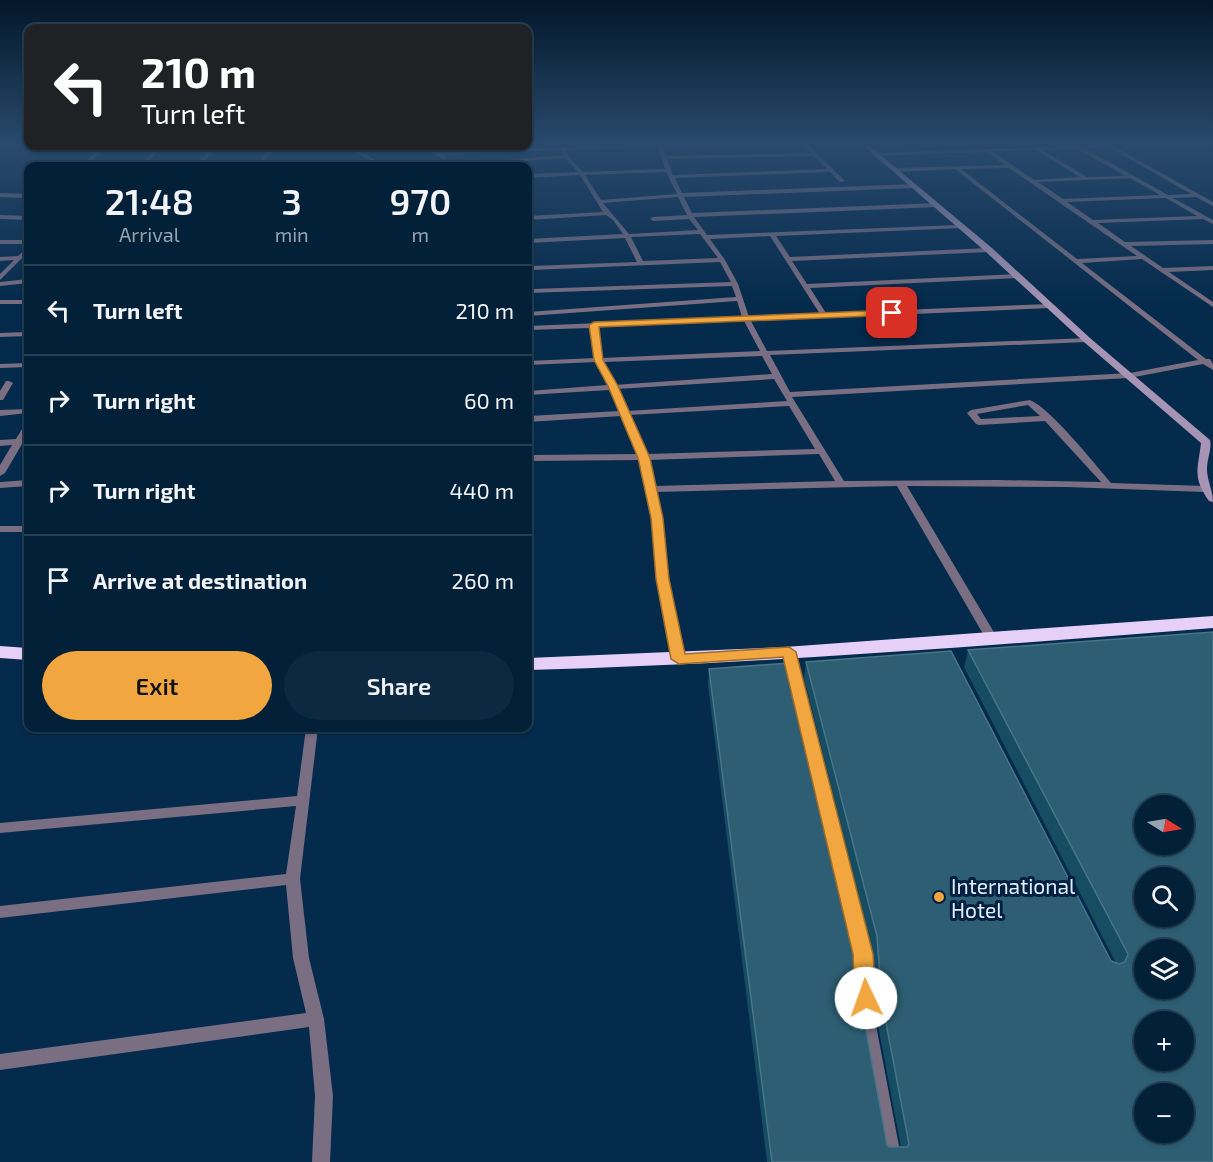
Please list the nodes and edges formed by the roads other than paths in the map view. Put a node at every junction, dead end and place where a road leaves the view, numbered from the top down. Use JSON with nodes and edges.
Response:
{"nodes":[{"id":1,"x":595,"y":196,"type":"edge"},
{"id":2,"x":667,"y":196,"type":"edge"},
{"id":3,"x":682,"y":196,"type":"edge"},
{"id":4,"x":926,"y":196,"type":"edge"},
{"id":5,"x":993,"y":196,"type":"edge"},
{"id":6,"x":1054,"y":196,"type":"edge"},
{"id":7,"x":1161,"y":196,"type":"edge"},
{"id":8,"x":1166,"y":196,"type":"edge"},
{"id":9,"x":1200,"y":196,"type":"edge"},
{"id":10,"x":1061,"y":201,"type":"junction"},
{"id":11,"x":599,"y":202,"type":"junction"},
{"id":12,"x":1213,"y":204,"type":"edge"},
{"id":13,"x":937,"y":205,"type":"junction"},
{"id":14,"x":607,"y":213,"type":"junction"},
{"id":15,"x":691,"y":216,"type":"junction"},
{"id":16,"x":0,"y":217,"type":"edge"},
{"id":17,"x":1205,"y":217,"type":"junction"},
{"id":18,"x":24,"y":218,"type":"edge"},
{"id":19,"x":532,"y":218,"type":"edge"},
{"id":20,"x":653,"y":219,"type":"dead end"},
{"id":21,"x":1092,"y":222,"type":"junction"},
{"id":22,"x":1213,"y":222,"type":"edge"},
{"id":23,"x":959,"y":227,"type":"junction"},
{"id":24,"x":772,"y":234,"type":"junction"},
{"id":25,"x":702,"y":235,"type":"junction"},
{"id":26,"x":628,"y":237,"type":"junction"},
{"id":27,"x":532,"y":241,"type":"edge"},
{"id":28,"x":0,"y":242,"type":"edge"},
{"id":29,"x":24,"y":242,"type":"edge"},
{"id":30,"x":1213,"y":242,"type":"edge"},
{"id":31,"x":1125,"y":244,"type":"junction"},
{"id":32,"x":989,"y":250,"type":"junction"},
{"id":33,"x":24,"y":253,"type":"edge"},
{"id":34,"x":1144,"y":257,"type":"junction"},
{"id":35,"x":19,"y":258,"type":"junction"},
{"id":36,"x":0,"y":259,"type":"edge"},
{"id":37,"x":790,"y":259,"type":"junction"},
{"id":38,"x":722,"y":260,"type":"junction"},
{"id":39,"x":1077,"y":261,"type":"junction"},
{"id":40,"x":640,"y":263,"type":"junction"},
{"id":41,"x":532,"y":267,"type":"edge"},
{"id":42,"x":1213,"y":268,"type":"edge"},
{"id":43,"x":1162,"y":270,"type":"junction"},
{"id":44,"x":1018,"y":276,"type":"junction"},
{"id":45,"x":0,"y":278,"type":"edge"},
{"id":46,"x":24,"y":281,"type":"edge"},
{"id":47,"x":0,"y":284,"type":"edge"},
{"id":48,"x":735,"y":284,"type":"junction"},
{"id":49,"x":807,"y":286,"type":"junction"},
{"id":50,"x":532,"y":291,"type":"edge"},
{"id":51,"x":738,"y":299,"type":"junction"},
{"id":52,"x":1209,"y":299,"type":"edge"},
{"id":53,"x":0,"y":302,"type":"edge"},
{"id":54,"x":24,"y":302,"type":"edge"},
{"id":55,"x":1213,"y":305,"type":"edge"},
{"id":56,"x":1050,"y":306,"type":"junction"},
{"id":57,"x":532,"y":314,"type":"edge"},
{"id":58,"x":824,"y":315,"type":"junction"},
{"id":59,"x":747,"y":320,"type":"junction"},
{"id":60,"x":594,"y":325,"type":"junction"},
{"id":61,"x":532,"y":328,"type":"edge"},
{"id":62,"x":24,"y":334,"type":"edge"},
{"id":63,"x":0,"y":335,"type":"edge"},
{"id":64,"x":1087,"y":340,"type":"junction"},
{"id":65,"x":765,"y":354,"type":"junction"},
{"id":66,"x":1213,"y":359,"type":"edge"},
{"id":67,"x":598,"y":360,"type":"junction"},
{"id":68,"x":1204,"y":361,"type":"junction"},
{"id":69,"x":532,"y":363,"type":"edge"},
{"id":70,"x":24,"y":365,"type":"edge"},
{"id":71,"x":0,"y":366,"type":"edge"},
{"id":72,"x":1213,"y":368,"type":"edge"},
{"id":73,"x":1128,"y":375,"type":"junction"},
{"id":74,"x":777,"y":376,"type":"junction"},
{"id":75,"x":9,"y":383,"type":"dead end"},
{"id":76,"x":613,"y":386,"type":"junction"},
{"id":77,"x":532,"y":393,"type":"edge"},
{"id":78,"x":0,"y":398,"type":"edge"},
{"id":79,"x":789,"y":399,"type":"junction"},
{"id":80,"x":24,"y":411,"type":"edge"},
{"id":81,"x":624,"y":412,"type":"junction"},
{"id":82,"x":0,"y":413,"type":"edge"},
{"id":83,"x":1047,"y":418,"type":"junction"},
{"id":84,"x":532,"y":419,"type":"edge"},
{"id":85,"x":24,"y":441,"type":"edge"},
{"id":86,"x":1209,"y":442,"type":"edge"},
{"id":87,"x":0,"y":443,"type":"edge"},
{"id":88,"x":820,"y":451,"type":"junction"},
{"id":89,"x":532,"y":458,"type":"edge"},
{"id":90,"x":644,"y":458,"type":"junction"},
{"id":91,"x":0,"y":473,"type":"edge"},
{"id":92,"x":24,"y":483,"type":"edge"},
{"id":93,"x":841,"y":483,"type":"junction"},
{"id":94,"x":901,"y":484,"type":"junction"},
{"id":95,"x":1107,"y":484,"type":"junction"},
{"id":96,"x":0,"y":485,"type":"edge"},
{"id":97,"x":651,"y":489,"type":"junction"},
{"id":98,"x":1204,"y":489,"type":"junction"},
{"id":99,"x":1213,"y":499,"type":"edge"},
{"id":100,"x":0,"y":529,"type":"edge"},
{"id":101,"x":24,"y":529,"type":"edge"},
{"id":102,"x":1213,"y":621,"type":"edge"},
{"id":103,"x":992,"y":639,"type":"junction"},
{"id":104,"x":0,"y":652,"type":"edge"},
{"id":105,"x":789,"y":652,"type":"junction"},
{"id":106,"x":24,"y":654,"type":"edge"},
{"id":107,"x":679,"y":659,"type":"junction"},
{"id":108,"x":532,"y":664,"type":"edge"},
{"id":109,"x":311,"y":732,"type":"edge"},
{"id":110,"x":302,"y":800,"type":"junction"},
{"id":111,"x":0,"y":828,"type":"edge"},
{"id":112,"x":293,"y":879,"type":"junction"},
{"id":113,"x":0,"y":912,"type":"edge"},
{"id":114,"x":316,"y":1019,"type":"junction"},
{"id":115,"x":0,"y":1062,"type":"edge"},
{"id":116,"x":321,"y":1162,"type":"edge"},
{"id":117,"x":893,"y":1162,"type":"edge"}],
"edges":[{"from":1,"to":11,"type":"street"},
{"from":2,"to":11,"type":"street"},
{"from":3,"to":15,"type":"street"},
{"from":4,"to":13,"type":"street"},
{"from":5,"to":39,"type":"street"},
{"from":6,"to":10,"type":"street"},
{"from":7,"to":10,"type":"street"},
{"from":8,"to":17,"type":"street"},
{"from":9,"to":12,"type":"street"},
{"from":10,"to":21,"type":"street"},
{"from":11,"to":14,"type":"street"},
{"from":13,"to":15,"type":"street"},
{"from":13,"to":23,"type":"street"},
{"from":14,"to":19,"type":"street"},
{"from":14,"to":26,"type":"street"},
{"from":15,"to":20,"type":"street"},
{"from":15,"to":25,"type":"street"},
{"from":16,"to":18,"type":"street"},
{"from":17,"to":21,"type":"street"},
{"from":17,"to":22,"type":"street"},
{"from":21,"to":31,"type":"street"},
{"from":23,"to":24,"type":"street"},
{"from":23,"to":32,"type":"street"},
{"from":24,"to":25,"type":"street"},
{"from":24,"to":37,"type":"street"},
{"from":25,"to":26,"type":"street"},
{"from":25,"to":38,"type":"street"},
{"from":26,"to":27,"type":"street"},
{"from":26,"to":40,"type":"street"},
{"from":28,"to":29,"type":"street"},
{"from":30,"to":31,"type":"street"},
{"from":31,"to":34,"type":"street"},
{"from":32,"to":37,"type":"street"},
{"from":32,"to":44,"type":"street"},
{"from":33,"to":35,"type":"street"},
{"from":34,"to":39,"type":"street"},
{"from":34,"to":43,"type":"street"},
{"from":35,"to":36,"type":"street"},
{"from":35,"to":45,"type":"street"},
{"from":37,"to":49,"type":"street"},
{"from":38,"to":40,"type":"street"},
{"from":38,"to":48,"type":"street"},
{"from":39,"to":68,"type":"street"},
{"from":40,"to":41,"type":"street"},
{"from":42,"to":43,"type":"street"},
{"from":43,"to":52,"type":"street"},
{"from":44,"to":49,"type":"street"},
{"from":44,"to":56,"type":"street"},
{"from":46,"to":47,"type":"street"},
{"from":48,"to":50,"type":"street"},
{"from":48,"to":51,"type":"street"},
{"from":49,"to":58,"type":"street"},
{"from":51,"to":57,"type":"street"},
{"from":51,"to":59,"type":"street"},
{"from":52,"to":55,"type":"street"},
{"from":53,"to":54,"type":"street"},
{"from":56,"to":58,"type":"street"},
{"from":56,"to":64,"type":"street"},
{"from":58,"to":59,"type":"street"},
{"from":59,"to":60,"type":"street"},
{"from":59,"to":65,"type":"street"},
{"from":60,"to":61,"type":"street"},
{"from":60,"to":67,"type":"street"},
{"from":62,"to":63,"type":"street"},
{"from":64,"to":65,"type":"street"},
{"from":64,"to":73,"type":"street"},
{"from":65,"to":67,"type":"street"},
{"from":65,"to":74,"type":"street"},
{"from":66,"to":68,"type":"street"},
{"from":67,"to":69,"type":"street"},
{"from":67,"to":76,"type":"street"},
{"from":68,"to":72,"type":"street"},
{"from":68,"to":73,"type":"street"},
{"from":70,"to":71,"type":"street"},
{"from":73,"to":79,"type":"street"},
{"from":73,"to":86,"type":"street"},
{"from":74,"to":76,"type":"street"},
{"from":74,"to":79,"type":"street"},
{"from":75,"to":78,"type":"street"},
{"from":76,"to":77,"type":"street"},
{"from":76,"to":81,"type":"street"},
{"from":79,"to":81,"type":"street"},
{"from":79,"to":88,"type":"street"},
{"from":80,"to":82,"type":"street"},
{"from":81,"to":84,"type":"street"},
{"from":81,"to":90,"type":"street"},
{"from":83,"to":83,"type":"street"},
{"from":83,"to":95,"type":"street"},
{"from":85,"to":87,"type":"street"},
{"from":85,"to":91,"type":"street"},
{"from":86,"to":98,"type":"street"},
{"from":88,"to":90,"type":"street"},
{"from":88,"to":93,"type":"street"},
{"from":89,"to":90,"type":"street"},
{"from":90,"to":97,"type":"street"},
{"from":92,"to":96,"type":"street"},
{"from":93,"to":94,"type":"street"},
{"from":93,"to":97,"type":"street"},
{"from":94,"to":95,"type":"street"},
{"from":94,"to":103,"type":"street"},
{"from":95,"to":98,"type":"street"},
{"from":97,"to":107,"type":"street"},
{"from":98,"to":99,"type":"street"},
{"from":100,"to":101,"type":"street"},
{"from":102,"to":103,"type":"highway"},
{"from":103,"to":105,"type":"highway"},
{"from":104,"to":106,"type":"highway"},
{"from":105,"to":107,"type":"highway"},
{"from":105,"to":117,"type":"street"},
{"from":107,"to":108,"type":"highway"},
{"from":109,"to":110,"type":"street"},
{"from":110,"to":111,"type":"street"},
{"from":110,"to":112,"type":"street"},
{"from":112,"to":113,"type":"street"},
{"from":112,"to":114,"type":"street"},
{"from":114,"to":115,"type":"street"},
{"from":114,"to":116,"type":"street"}]}
